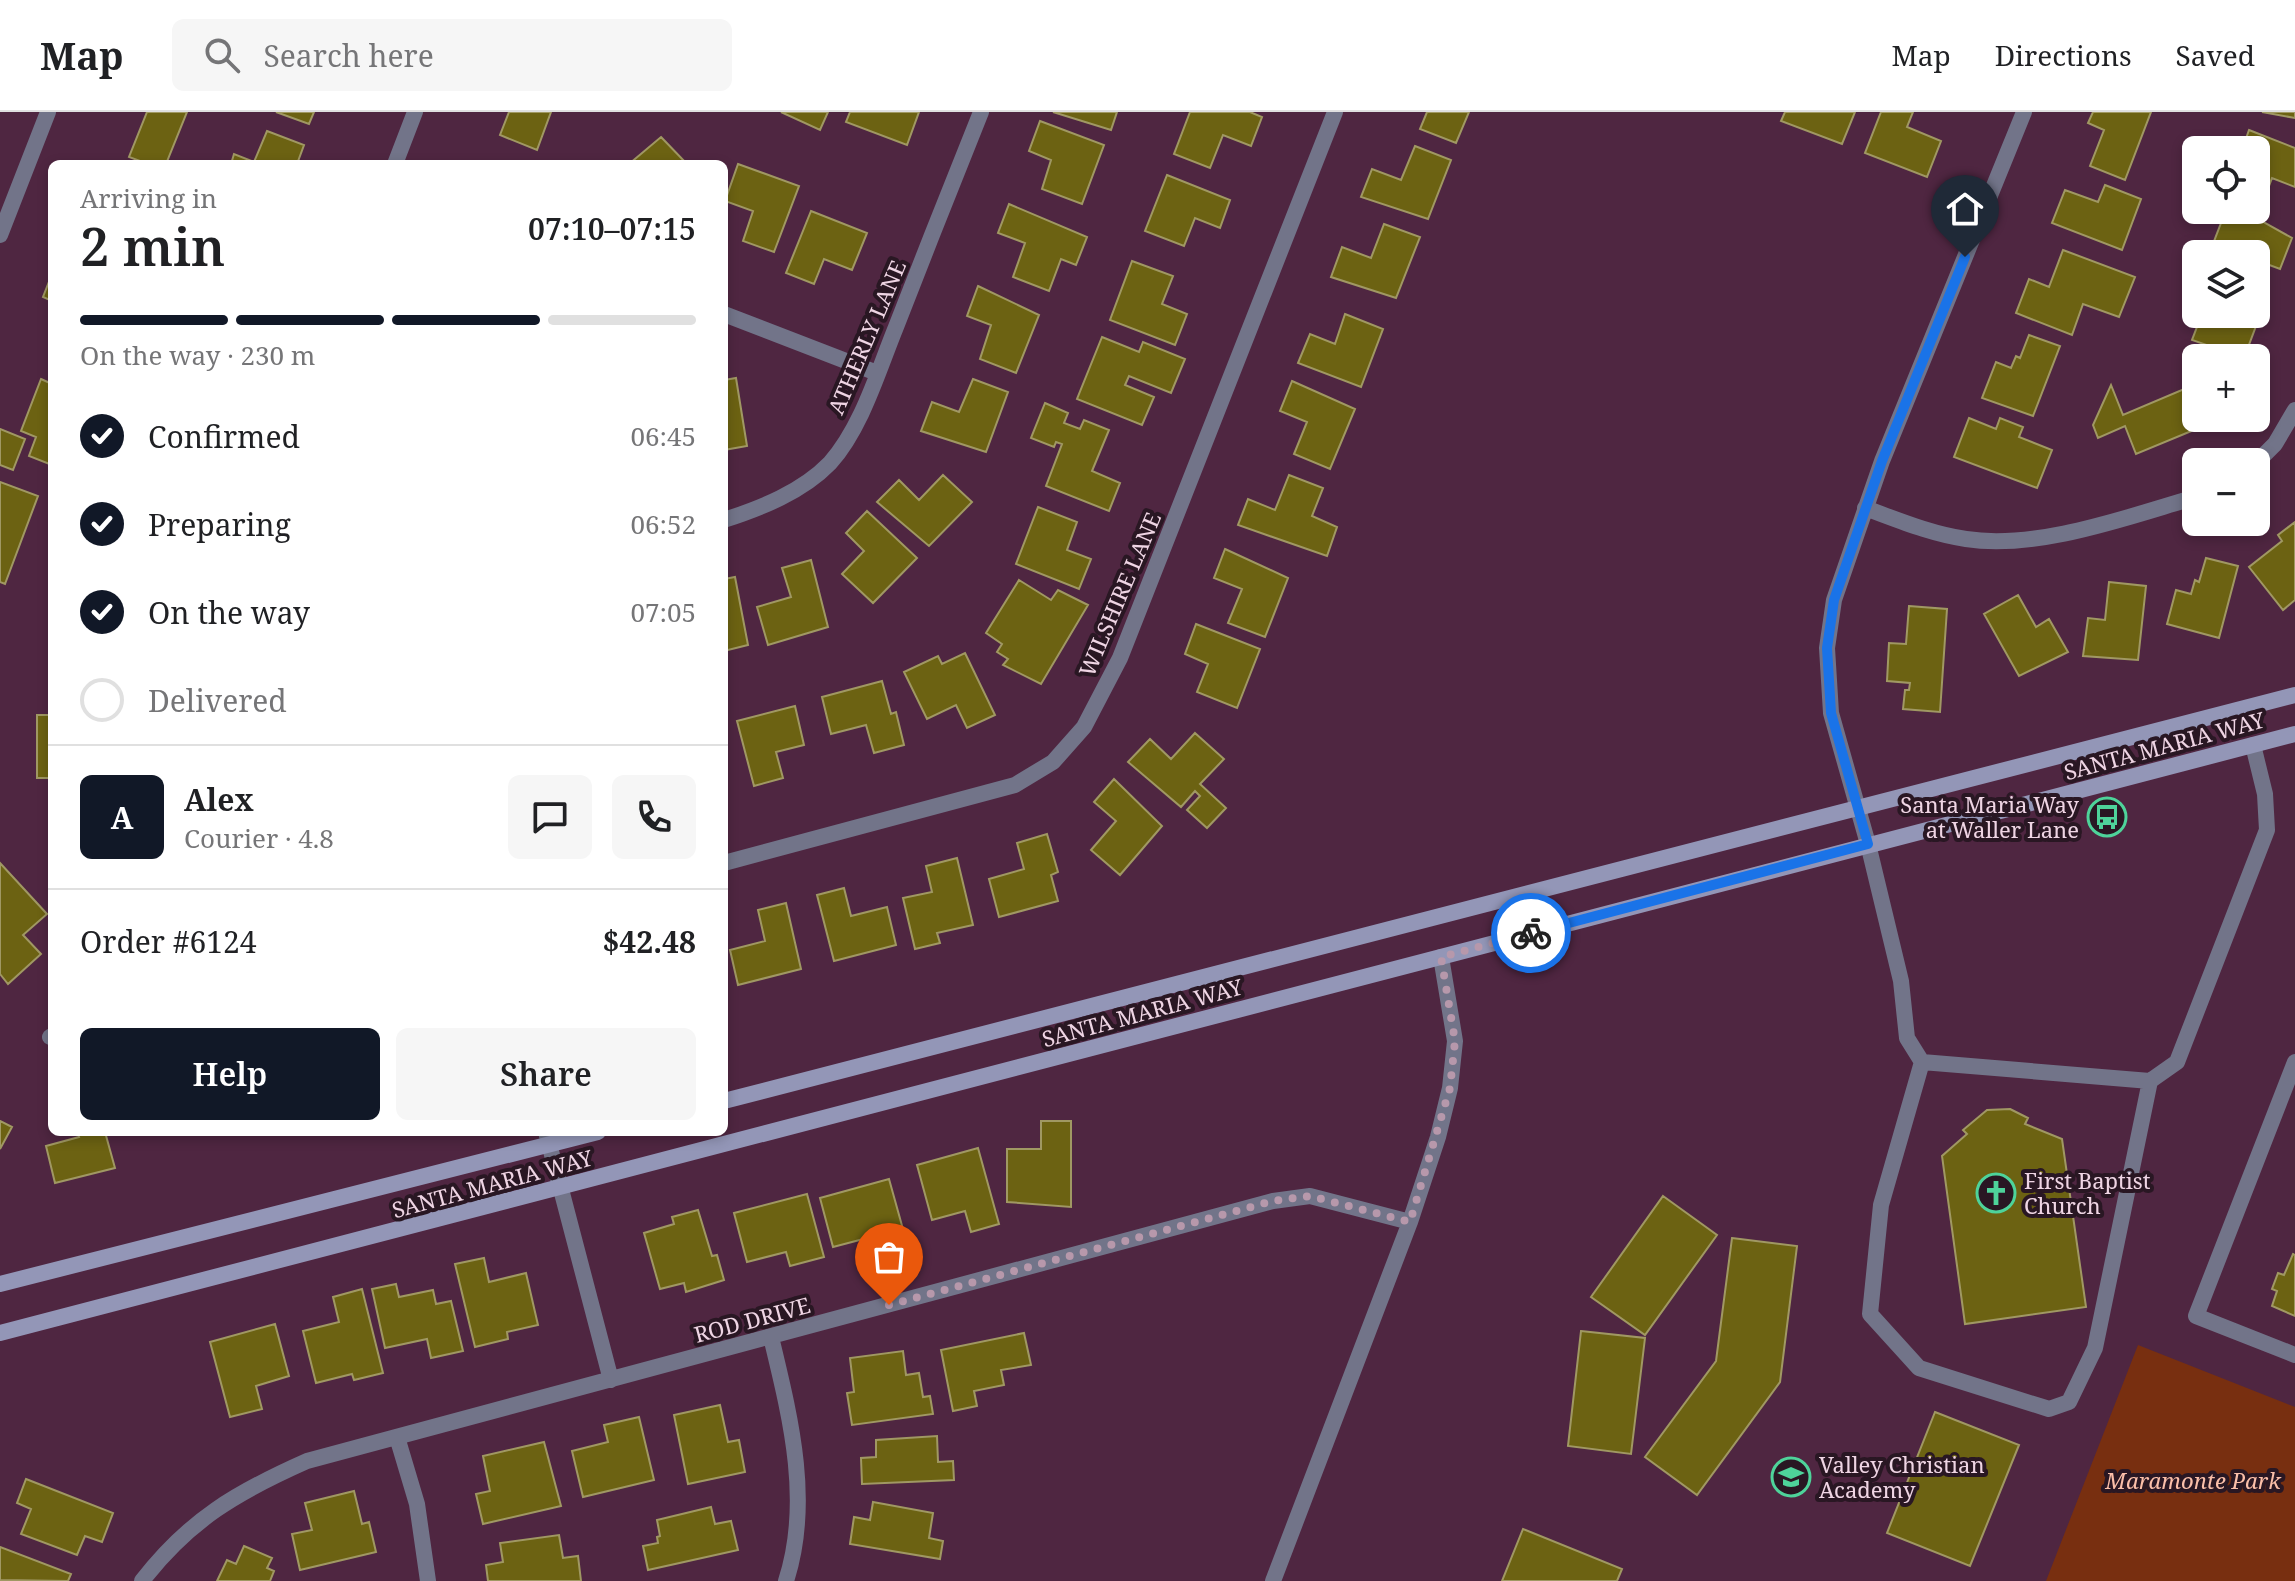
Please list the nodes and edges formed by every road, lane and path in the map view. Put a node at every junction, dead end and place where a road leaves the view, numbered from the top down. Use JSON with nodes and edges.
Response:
{"nodes":[{"id":1,"x":48,"y":112,"type":"edge"},
{"id":2,"x":415,"y":112,"type":"edge"},
{"id":3,"x":981,"y":112,"type":"edge"},
{"id":4,"x":1335,"y":112,"type":"edge"},
{"id":5,"x":2024,"y":112,"type":"edge"},
{"id":6,"x":397,"y":160,"type":"edge"},
{"id":7,"x":0,"y":235,"type":"edge"},
{"id":8,"x":728,"y":316,"type":"edge"},
{"id":9,"x":877,"y":373,"type":"junction"},
{"id":10,"x":2295,"y":410,"type":"edge"},
{"id":11,"x":2270,"y":449,"type":"edge"},
{"id":12,"x":2182,"y":501,"type":"edge"},
{"id":13,"x":1865,"y":508,"type":"junction"},
{"id":14,"x":728,"y":518,"type":"edge"},
{"id":15,"x":2295,"y":695,"type":"edge"},
{"id":16,"x":2295,"y":734,"type":"edge"},
{"id":17,"x":2253,"y":745,"type":"junction"},
{"id":18,"x":1860,"y":808,"type":"junction"},
{"id":19,"x":1868,"y":844,"type":"junction"},
{"id":20,"x":728,"y":862,"type":"edge"},
{"id":21,"x":1441,"y":957,"type":"junction"},
{"id":22,"x":1922,"y":1062,"type":"junction"},
{"id":23,"x":2295,"y":1062,"type":"edge"},
{"id":24,"x":2150,"y":1081,"type":"junction"},
{"id":25,"x":728,"y":1100,"type":"edge"},
{"id":26,"x":548,"y":1138,"type":"edge"},
{"id":27,"x":561,"y":1187,"type":"junction"},
{"id":28,"x":1410,"y":1222,"type":"junction"},
{"id":29,"x":0,"y":1284,"type":"edge"},
{"id":30,"x":0,"y":1333,"type":"edge"},
{"id":31,"x":771,"y":1337,"type":"junction"},
{"id":32,"x":2295,"y":1355,"type":"edge"},
{"id":33,"x":611,"y":1380,"type":"junction"},
{"id":34,"x":397,"y":1437,"type":"junction"},
{"id":35,"x":142,"y":1581,"type":"edge"},
{"id":36,"x":428,"y":1581,"type":"edge"},
{"id":37,"x":786,"y":1581,"type":"edge"},
{"id":38,"x":1273,"y":1581,"type":"edge"}],
"edges":[{"from":1,"to":7,"type":"street"},
{"from":2,"to":6,"type":"street"},
{"from":3,"to":9,"type":"street","name":"ATHERLY LANE"},
{"from":4,"to":20,"type":"street","name":"WILSHIRE LANE"},
{"from":5,"to":13,"type":"street"},
{"from":8,"to":9,"type":"street"},
{"from":9,"to":14,"type":"street","name":"ATHERLY LANE"},
{"from":10,"to":11,"type":"street"},
{"from":12,"to":13,"type":"street"},
{"from":13,"to":18,"type":"street"},
{"from":15,"to":18,"type":"main road","name":"SANTA MARIA WAY"},
{"from":16,"to":17,"type":"main road","name":"SANTA MARIA WAY"},
{"from":17,"to":19,"type":"main road","name":"SANTA MARIA WAY"},
{"from":17,"to":24,"type":"street"},
{"from":18,"to":19,"type":"street"},
{"from":18,"to":25,"type":"main road","name":"SANTA MARIA WAY"},
{"from":19,"to":21,"type":"main road","name":"SANTA MARIA WAY"},
{"from":19,"to":22,"type":"street"},
{"from":21,"to":27,"type":"main road","name":"SANTA MARIA WAY"},
{"from":21,"to":28,"type":"street"},
{"from":22,"to":24,"type":"street"},
{"from":22,"to":24,"type":"street"},
{"from":23,"to":32,"type":"street"},
{"from":26,"to":27,"type":"street"},
{"from":26,"to":29,"type":"main road","name":"SANTA MARIA WAY"},
{"from":27,"to":30,"type":"main road","name":"SANTA MARIA WAY"},
{"from":27,"to":33,"type":"street"},
{"from":28,"to":31,"type":"street","name":"ROD DRIVE"},
{"from":28,"to":38,"type":"street"},
{"from":31,"to":33,"type":"street","name":"ROD DRIVE"},
{"from":31,"to":37,"type":"street"},
{"from":33,"to":34,"type":"street","name":"ROD DRIVE"},
{"from":34,"to":35,"type":"street","name":"ROD DRIVE"},
{"from":34,"to":36,"type":"street"}]}
